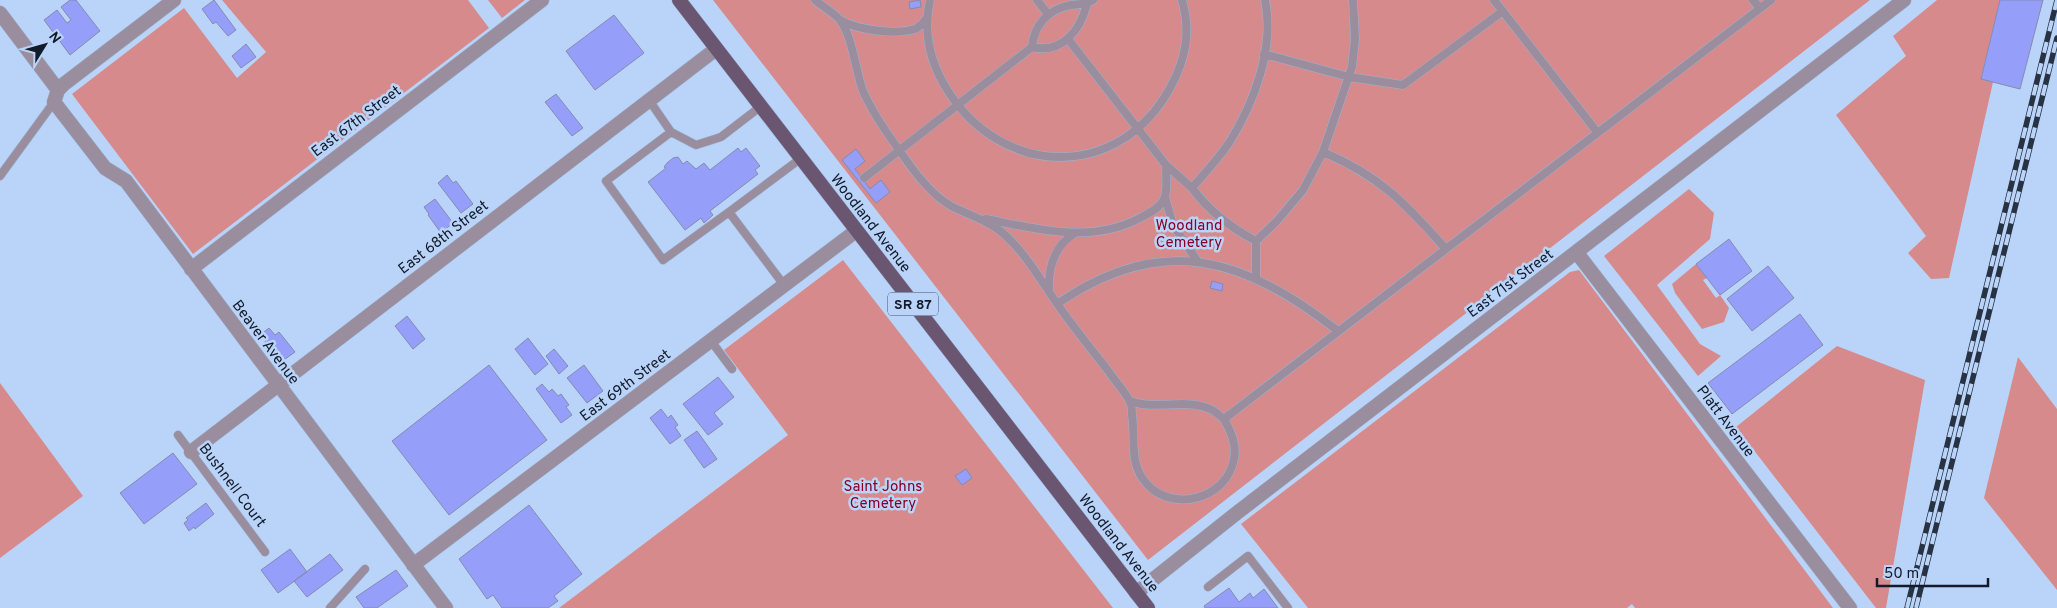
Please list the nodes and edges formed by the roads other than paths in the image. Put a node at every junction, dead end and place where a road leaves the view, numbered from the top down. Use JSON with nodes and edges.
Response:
{"nodes":[{"id":1,"x":174,"y":0,"type":"edge"},
{"id":2,"x":542,"y":0,"type":"edge"},
{"id":3,"x":679,"y":0,"type":"edge"},
{"id":4,"x":815,"y":0,"type":"edge"},
{"id":5,"x":930,"y":0,"type":"edge"},
{"id":6,"x":1037,"y":0,"type":"edge"},
{"id":7,"x":1182,"y":0,"type":"edge"},
{"id":8,"x":1265,"y":0,"type":"edge"},
{"id":9,"x":1352,"y":0,"type":"edge"},
{"id":10,"x":1494,"y":0,"type":"edge"},
{"id":11,"x":1753,"y":0,"type":"edge"},
{"id":12,"x":1771,"y":0,"type":"edge"},
{"id":13,"x":1904,"y":0,"type":"edge"},
{"id":14,"x":1090,"y":2,"type":"edge"},
{"id":15,"x":1760,"y":8,"type":"junction"},
{"id":16,"x":1503,"y":11,"type":"junction"},
{"id":17,"x":0,"y":13,"type":"edge"},
{"id":18,"x":1048,"y":14,"type":"junction"},
{"id":19,"x":927,"y":18,"type":"junction"},
{"id":20,"x":840,"y":20,"type":"junction"},
{"id":21,"x":915,"y":29,"type":"junction"},
{"id":22,"x":928,"y":39,"type":"junction"},
{"id":23,"x":1068,"y":39,"type":"junction"},
{"id":24,"x":1032,"y":47,"type":"junction"},
{"id":25,"x":716,"y":49,"type":"junction"},
{"id":26,"x":1264,"y":54,"type":"junction"},
{"id":27,"x":1349,"y":77,"type":"junction"},
{"id":28,"x":56,"y":96,"type":"junction"},
{"id":29,"x":649,"y":100,"type":"junction"},
{"id":30,"x":958,"y":106,"type":"junction"},
{"id":31,"x":760,"y":107,"type":"junction"},
{"id":32,"x":1138,"y":129,"type":"junction"},
{"id":33,"x":671,"y":132,"type":"junction"},
{"id":34,"x":1597,"y":132,"type":"junction"},
{"id":35,"x":899,"y":151,"type":"junction"},
{"id":36,"x":1323,"y":152,"type":"junction"},
{"id":37,"x":800,"y":158,"type":"junction"},
{"id":38,"x":1166,"y":165,"type":"junction"},
{"id":39,"x":0,"y":176,"type":"edge"},
{"id":40,"x":864,"y":178,"type":"dead end"},
{"id":41,"x":1192,"y":188,"type":"junction"},
{"id":42,"x":1165,"y":197,"type":"junction"},
{"id":43,"x":730,"y":212,"type":"junction"},
{"id":44,"x":978,"y":218,"type":"junction"},
{"id":45,"x":856,"y":231,"type":"junction"},
{"id":46,"x":1075,"y":233,"type":"junction"},
{"id":47,"x":1256,"y":241,"type":"junction"},
{"id":48,"x":1445,"y":248,"type":"junction"},
{"id":49,"x":1577,"y":253,"type":"junction"},
{"id":50,"x":1198,"y":262,"type":"junction"},
{"id":51,"x":191,"y":269,"type":"junction"},
{"id":52,"x":1256,"y":278,"type":"junction"},
{"id":53,"x":784,"y":286,"type":"junction"},
{"id":54,"x":1049,"y":291,"type":"junction"},
{"id":55,"x":1057,"y":304,"type":"junction"},
{"id":56,"x":1338,"y":331,"type":"junction"},
{"id":57,"x":711,"y":340,"type":"junction"},
{"id":58,"x":732,"y":369,"type":"dead end"},
{"id":59,"x":278,"y":385,"type":"junction"},
{"id":60,"x":1130,"y":401,"type":"junction"},
{"id":61,"x":1224,"y":420,"type":"junction"},
{"id":62,"x":178,"y":435,"type":"dead end"},
{"id":63,"x":191,"y":452,"type":"junction"},
{"id":64,"x":265,"y":552,"type":"dead end"},
{"id":65,"x":412,"y":564,"type":"junction"},
{"id":66,"x":365,"y":569,"type":"dead end"},
{"id":67,"x":1208,"y":587,"type":"dead end"},
{"id":68,"x":1136,"y":593,"type":"junction"},
{"id":69,"x":441,"y":606,"type":"edge"},
{"id":70,"x":330,"y":608,"type":"edge"},
{"id":71,"x":1148,"y":608,"type":"edge"},
{"id":72,"x":1288,"y":608,"type":"edge"},
{"id":73,"x":1850,"y":608,"type":"edge"}],
"edges":[{"from":1,"to":28,"type":"street"},
{"from":2,"to":51,"type":"street","name":"East 67th Street"},
{"from":3,"to":25,"type":"main road","name":"Woodland Avenue","number":"SR 87"},
{"from":4,"to":20,"type":"lane"},
{"from":5,"to":19,"type":"lane"},
{"from":6,"to":18,"type":"lane"},
{"from":7,"to":32,"type":"lane"},
{"from":8,"to":26,"type":"lane"},
{"from":9,"to":27,"type":"lane"},
{"from":10,"to":16,"type":"lane"},
{"from":11,"to":15,"type":"lane"},
{"from":12,"to":15,"type":"lane"},
{"from":13,"to":49,"type":"street","name":"East 71st Street"},
{"from":14,"to":18,"type":"lane"},
{"from":14,"to":23,"type":"lane"},
{"from":15,"to":34,"type":"lane"},
{"from":16,"to":27,"type":"lane"},
{"from":16,"to":34,"type":"lane"},
{"from":17,"to":28,"type":"street","name":"Beaver Avenue"},
{"from":18,"to":24,"type":"lane"},
{"from":19,"to":21,"type":"lane"},
{"from":19,"to":22,"type":"lane"},
{"from":20,"to":21,"type":"lane"},
{"from":20,"to":35,"type":"lane"},
{"from":21,"to":22,"type":"lane"},
{"from":22,"to":30,"type":"lane"},
{"from":23,"to":24,"type":"lane"},
{"from":23,"to":32,"type":"lane"},
{"from":24,"to":30,"type":"lane"},
{"from":25,"to":29,"type":"street","name":"East 68th Street"},
{"from":25,"to":31,"type":"main road","name":"Woodland Avenue","number":"SR 87"},
{"from":26,"to":27,"type":"lane"},
{"from":26,"to":41,"type":"lane"},
{"from":27,"to":36,"type":"lane"},
{"from":28,"to":39,"type":"lane"},
{"from":28,"to":51,"type":"street","name":"Beaver Avenue"},
{"from":29,"to":33,"type":"lane"},
{"from":29,"to":59,"type":"street","name":"East 68th Street"},
{"from":30,"to":32,"type":"lane"},
{"from":30,"to":35,"type":"lane"},
{"from":31,"to":33,"type":"lane"},
{"from":31,"to":37,"type":"main road","name":"Woodland Avenue","number":"SR 87"},
{"from":32,"to":38,"type":"lane"},
{"from":33,"to":43,"type":"lane"},
{"from":34,"to":48,"type":"lane"},
{"from":35,"to":40,"type":"lane"},
{"from":35,"to":44,"type":"lane"},
{"from":36,"to":47,"type":"lane"},
{"from":36,"to":48,"type":"lane"},
{"from":37,"to":43,"type":"lane"},
{"from":37,"to":45,"type":"main road","name":"Woodland Avenue","number":"SR 87"},
{"from":38,"to":41,"type":"lane"},
{"from":38,"to":42,"type":"lane"},
{"from":41,"to":47,"type":"lane"},
{"from":42,"to":46,"type":"lane"},
{"from":42,"to":50,"type":"lane"},
{"from":43,"to":53,"type":"lane"},
{"from":44,"to":46,"type":"lane"},
{"from":44,"to":54,"type":"lane"},
{"from":45,"to":53,"type":"street","name":"East 69th Street"},
{"from":45,"to":68,"type":"main road","name":"Woodland Avenue","number":"SR 87"},
{"from":46,"to":54,"type":"lane"},
{"from":47,"to":52,"type":"lane"},
{"from":48,"to":56,"type":"lane"},
{"from":49,"to":68,"type":"street","name":"East 71st Street"},
{"from":49,"to":73,"type":"street","name":"Platt Avenue"},
{"from":50,"to":52,"type":"lane"},
{"from":50,"to":55,"type":"lane"},
{"from":51,"to":59,"type":"street","name":"Beaver Avenue"},
{"from":52,"to":56,"type":"lane"},
{"from":53,"to":57,"type":"street","name":"East 69th Street"},
{"from":54,"to":55,"type":"lane"},
{"from":55,"to":60,"type":"lane"},
{"from":56,"to":61,"type":"lane"},
{"from":57,"to":58,"type":"lane"},
{"from":57,"to":65,"type":"street","name":"East 69th Street"},
{"from":59,"to":63,"type":"street","name":"East 68th Street"},
{"from":59,"to":65,"type":"street","name":"Beaver Avenue"},
{"from":60,"to":61,"type":"lane"},
{"from":60,"to":61,"type":"lane"},
{"from":62,"to":63,"type":"lane","name":"Bushnell Court"},
{"from":63,"to":64,"type":"lane","name":"Bushnell Court"},
{"from":65,"to":69,"type":"street","name":"Beaver Avenue"},
{"from":66,"to":70,"type":"lane"},
{"from":67,"to":72,"type":"lane"},
{"from":68,"to":71,"type":"main road","name":"Woodland Avenue","number":"SR 87"}]}
